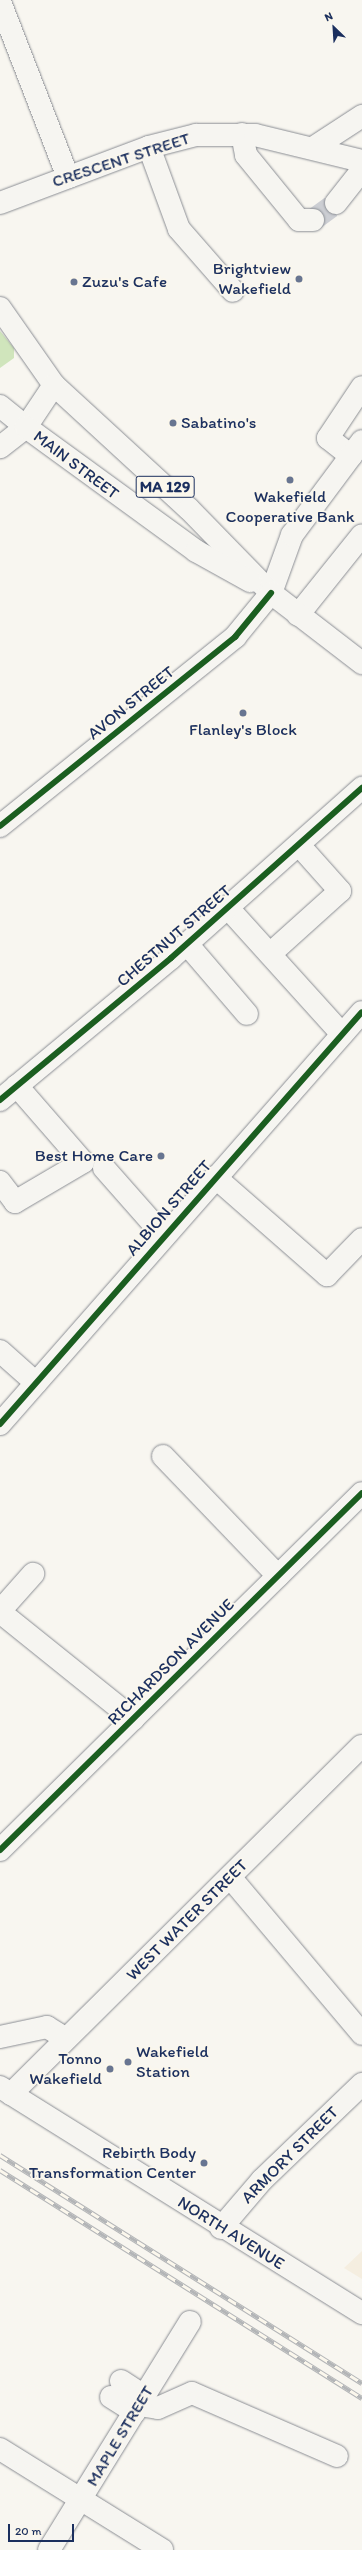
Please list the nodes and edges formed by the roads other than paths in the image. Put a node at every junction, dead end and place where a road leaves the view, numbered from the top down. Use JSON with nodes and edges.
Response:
{"nodes":[{"id":1,"x":0,"y":2,"type":"edge"},
{"id":2,"x":362,"y":116,"type":"edge"},
{"id":3,"x":242,"y":134,"type":"junction"},
{"id":4,"x":149,"y":147,"type":"junction"},
{"id":5,"x":313,"y":148,"type":"junction"},
{"id":6,"x":362,"y":161,"type":"edge"},
{"id":7,"x":362,"y":170,"type":"edge"},
{"id":8,"x":68,"y":176,"type":"junction"},
{"id":9,"x":0,"y":202,"type":"edge"},
{"id":10,"x":336,"y":203,"type":"tunnel mouth"},
{"id":11,"x":313,"y":220,"type":"dead end"},
{"id":12,"x":233,"y":291,"type":"dead end"},
{"id":13,"x":0,"y":308,"type":"edge"},
{"id":14,"x":54,"y":385,"type":"junction"},
{"id":15,"x":362,"y":387,"type":"edge"},
{"id":16,"x":0,"y":406,"type":"edge"},
{"id":17,"x":26,"y":427,"type":"junction"},
{"id":18,"x":0,"y":447,"type":"edge"},
{"id":19,"x":356,"y":449,"type":"edge"},
{"id":20,"x":362,"y":535,"type":"edge"},
{"id":21,"x":271,"y":593,"type":"junction"},
{"id":22,"x":298,"y":615,"type":"junction"},
{"id":23,"x":362,"y":663,"type":"edge"},
{"id":24,"x":362,"y":788,"type":"edge"},
{"id":25,"x":0,"y":826,"type":"edge"},
{"id":26,"x":299,"y":845,"type":"junction"},
{"id":27,"x":228,"y":908,"type":"junction"},
{"id":28,"x":187,"y":944,"type":"junction"},
{"id":29,"x":270,"y":954,"type":"junction"},
{"id":30,"x":362,"y":1012,"type":"edge"},
{"id":31,"x":247,"y":1014,"type":"dead end"},
{"id":32,"x":342,"y":1034,"type":"junction"},
{"id":33,"x":17,"y":1086,"type":"junction"},
{"id":34,"x":0,"y":1100,"type":"edge"},
{"id":35,"x":104,"y":1168,"type":"dead end"},
{"id":36,"x":214,"y":1177,"type":"junction"},
{"id":37,"x":0,"y":1182,"type":"edge"},
{"id":38,"x":164,"y":1236,"type":"junction"},
{"id":39,"x":362,"y":1239,"type":"edge"},
{"id":40,"x":0,"y":1352,"type":"edge"},
{"id":41,"x":36,"y":1383,"type":"junction"},
{"id":42,"x":0,"y":1424,"type":"edge"},
{"id":43,"x":163,"y":1456,"type":"dead end"},
{"id":44,"x":362,"y":1494,"type":"edge"},
{"id":45,"x":33,"y":1574,"type":"dead end"},
{"id":46,"x":278,"y":1576,"type":"junction"},
{"id":47,"x":0,"y":1611,"type":"edge"},
{"id":48,"x":133,"y":1719,"type":"junction"},
{"id":49,"x":362,"y":1746,"type":"edge"},
{"id":50,"x":0,"y":1850,"type":"edge"},
{"id":51,"x":230,"y":1877,"type":"junction"},
{"id":52,"x":362,"y":2034,"type":"edge"},
{"id":53,"x":0,"y":2037,"type":"edge"},
{"id":54,"x":66,"y":2039,"type":"junction"},
{"id":55,"x":362,"y":2084,"type":"edge"},
{"id":56,"x":6,"y":2090,"type":"edge"},
{"id":57,"x":221,"y":2228,"type":"junction"},
{"id":58,"x":362,"y":2313,"type":"edge"},
{"id":59,"x":190,"y":2322,"type":"dead end"},
{"id":60,"x":116,"y":2389,"type":"dead end"},
{"id":61,"x":139,"y":2404,"type":"junction"},
{"id":62,"x":0,"y":2449,"type":"edge"},
{"id":63,"x":337,"y":2456,"type":"dead end"},
{"id":64,"x":80,"y":2500,"type":"junction"},
{"id":65,"x":49,"y":2550,"type":"edge"},
{"id":66,"x":162,"y":2550,"type":"edge"}],
"edges":[{"from":1,"to":8,"type":"street"},
{"from":2,"to":5,"type":"street"},
{"from":3,"to":4,"type":"street","name":"CRESCENT STREET"},
{"from":3,"to":5,"type":"street","name":"CRESCENT STREET"},
{"from":3,"to":11,"type":"street"},
{"from":4,"to":8,"type":"street","name":"CRESCENT STREET"},
{"from":4,"to":12,"type":"street"},
{"from":5,"to":6,"type":"street","name":"CRESCENT STREET"},
{"from":7,"to":10,"type":"street"},
{"from":8,"to":9,"type":"street","name":"CRESCENT STREET"},
{"from":13,"to":14,"type":"street","name":"MAIN STREET","number":"MA 129"},
{"from":14,"to":17,"type":"street","name":"MAIN STREET"},
{"from":14,"to":21,"type":"street","name":"MAIN STREET","number":"MA 129"},
{"from":15,"to":19,"type":"street"},
{"from":16,"to":17,"type":"street"},
{"from":17,"to":18,"type":"street"},
{"from":17,"to":21,"type":"street","name":"MAIN STREET","number":"MA 129"},
{"from":19,"to":21,"type":"street","name":"AVON STREET"},
{"from":20,"to":22,"type":"street"},
{"from":21,"to":22,"type":"street","name":"MAIN STREET","number":"MA 129"},
{"from":21,"to":25,"type":"street","name":"AVON STREET"},
{"from":22,"to":23,"type":"street","name":"MAIN STREET","number":"MA 129"},
{"from":24,"to":26,"type":"street","name":"CHESTNUT STREET"},
{"from":26,"to":27,"type":"street","name":"CHESTNUT STREET"},
{"from":26,"to":29,"type":"street"},
{"from":27,"to":28,"type":"street","name":"CHESTNUT STREET"},
{"from":27,"to":29,"type":"street"},
{"from":28,"to":31,"type":"street"},
{"from":28,"to":33,"type":"street","name":"CHESTNUT STREET"},
{"from":29,"to":32,"type":"street"},
{"from":30,"to":32,"type":"street","name":"ALBION STREET"},
{"from":32,"to":36,"type":"street","name":"ALBION STREET"},
{"from":33,"to":34,"type":"street","name":"CHESTNUT STREET"},
{"from":33,"to":37,"type":"street"},
{"from":35,"to":38,"type":"street"},
{"from":36,"to":38,"type":"street","name":"ALBION STREET"},
{"from":36,"to":39,"type":"street"},
{"from":38,"to":41,"type":"street","name":"ALBION STREET"},
{"from":40,"to":41,"type":"street"},
{"from":41,"to":42,"type":"street","name":"ALBION STREET"},
{"from":43,"to":46,"type":"street"},
{"from":44,"to":46,"type":"street","name":"RICHARDSON AVENUE"},
{"from":45,"to":47,"type":"street"},
{"from":46,"to":48,"type":"street","name":"RICHARDSON AVENUE"},
{"from":47,"to":48,"type":"street"},
{"from":48,"to":50,"type":"street","name":"RICHARDSON AVENUE"},
{"from":49,"to":51,"type":"street","name":"WEST WATER STREET"},
{"from":51,"to":52,"type":"street"},
{"from":51,"to":54,"type":"street","name":"WEST WATER STREET"},
{"from":53,"to":54,"type":"street"},
{"from":54,"to":56,"type":"street","name":"WEST WATER STREET"},
{"from":55,"to":57,"type":"street","name":"ARMORY STREET"},
{"from":56,"to":57,"type":"street","name":"NORTH AVENUE"},
{"from":57,"to":58,"type":"street","name":"NORTH AVENUE"},
{"from":59,"to":61,"type":"street","name":"MAPLE STREET"},
{"from":60,"to":61,"type":"street"},
{"from":61,"to":63,"type":"street"},
{"from":61,"to":64,"type":"street","name":"MAPLE STREET"},
{"from":62,"to":64,"type":"street"},
{"from":64,"to":65,"type":"street","name":"MAPLE STREET"},
{"from":64,"to":66,"type":"street"}]}
